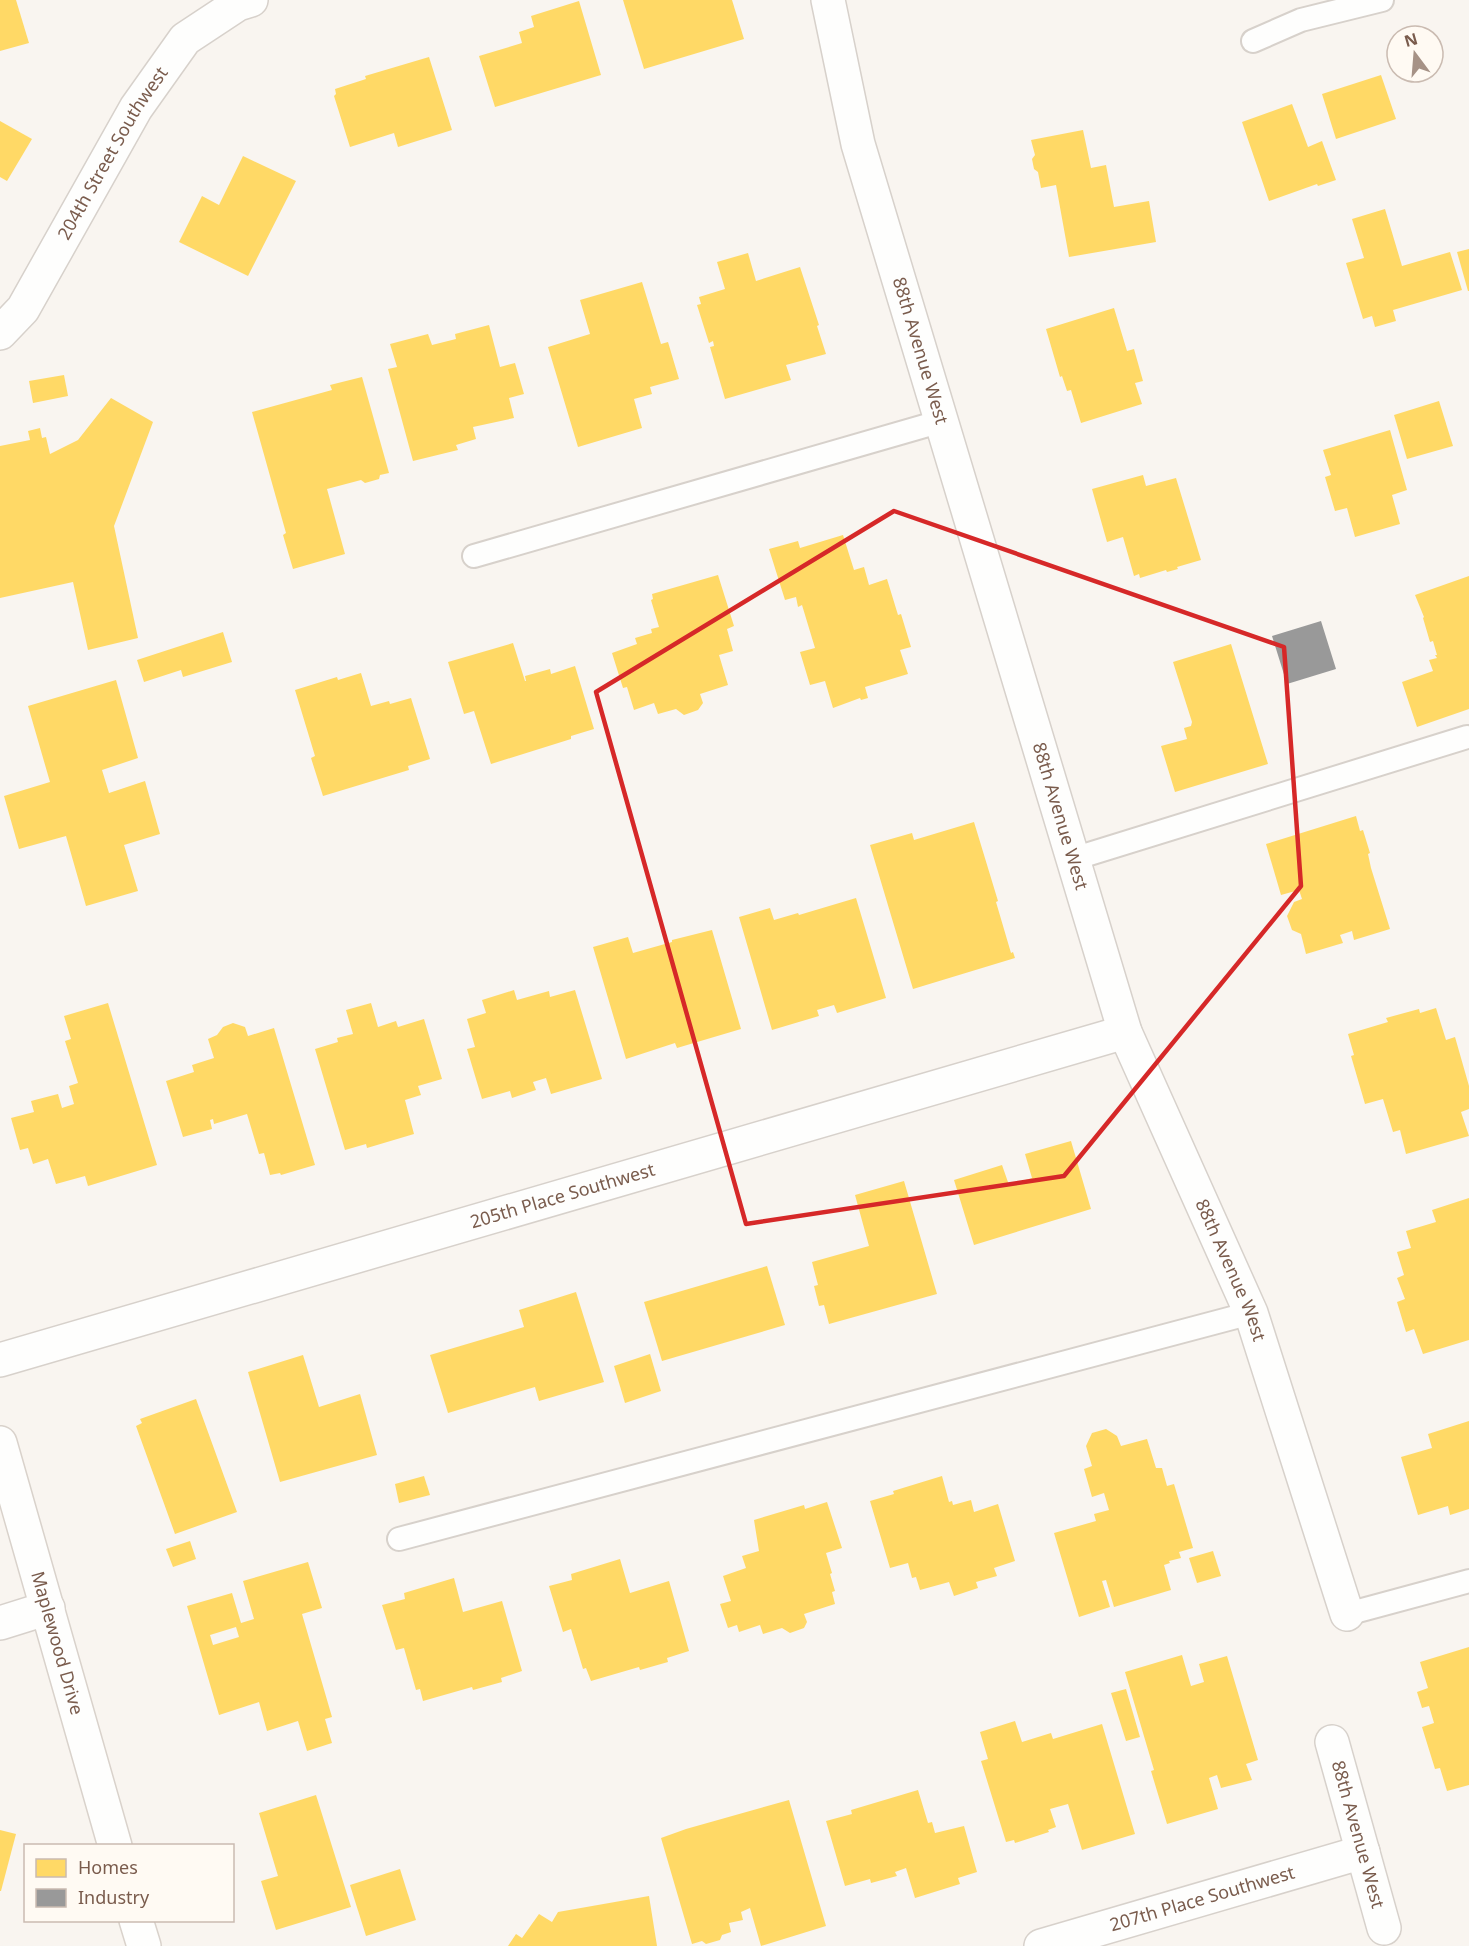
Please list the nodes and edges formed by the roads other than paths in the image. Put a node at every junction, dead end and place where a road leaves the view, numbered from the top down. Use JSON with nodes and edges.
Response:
{"nodes":[{"id":1,"x":251,"y":0,"type":"edge"},
{"id":2,"x":828,"y":0,"type":"edge"},
{"id":3,"x":1382,"y":0,"type":"edge"},
{"id":4,"x":1252,"y":41,"type":"dead end"},
{"id":5,"x":0,"y":333,"type":"edge"},
{"id":6,"x":942,"y":421,"type":"junction"},
{"id":7,"x":474,"y":556,"type":"dead end"},
{"id":8,"x":1467,"y":737,"type":"dead end"},
{"id":9,"x":1073,"y":859,"type":"junction"},
{"id":10,"x":1125,"y":1032,"type":"junction"},
{"id":11,"x":1251,"y":1312,"type":"junction"},
{"id":12,"x":0,"y":1360,"type":"edge"},
{"id":13,"x":0,"y":1443,"type":"edge"},
{"id":14,"x":399,"y":1539,"type":"dead end"},
{"id":15,"x":1469,"y":1581,"type":"edge"},
{"id":16,"x":48,"y":1608,"type":"junction"},
{"id":17,"x":1347,"y":1614,"type":"joint"},
{"id":18,"x":0,"y":1623,"type":"edge"},
{"id":19,"x":1332,"y":1742,"type":"dead end"},
{"id":20,"x":115,"y":1844,"type":"edge"},
{"id":21,"x":1363,"y":1852,"type":"junction"},
{"id":22,"x":137,"y":1922,"type":"edge"},
{"id":23,"x":1384,"y":1928,"type":"dead end"},
{"id":24,"x":144,"y":1946,"type":"edge"},
{"id":25,"x":1041,"y":1946,"type":"edge"}],
"edges":[{"from":1,"to":5,"type":"street","name":"204th Street Southwest"},
{"from":2,"to":6,"type":"street","name":"88th Avenue West"},
{"from":3,"to":4,"type":"lane"},
{"from":6,"to":7,"type":"lane"},
{"from":6,"to":9,"type":"street","name":"88th Avenue West"},
{"from":8,"to":9,"type":"lane"},
{"from":9,"to":10,"type":"street","name":"88th Avenue West"},
{"from":10,"to":11,"type":"street","name":"88th Avenue West"},
{"from":10,"to":12,"type":"street","name":"205th Place Southwest"},
{"from":11,"to":14,"type":"lane"},
{"from":11,"to":17,"type":"street","name":"88th Avenue West"},
{"from":13,"to":16,"type":"street","name":"Maplewood Drive"},
{"from":15,"to":17,"type":"lane"},
{"from":16,"to":18,"type":"street"},
{"from":16,"to":20,"type":"street","name":"Maplewood Drive"},
{"from":19,"to":21,"type":"street","name":"88th Avenue West"},
{"from":21,"to":23,"type":"street","name":"88th Avenue West"},
{"from":21,"to":25,"type":"street","name":"207th Place Southwest"},
{"from":22,"to":24,"type":"street"}]}
